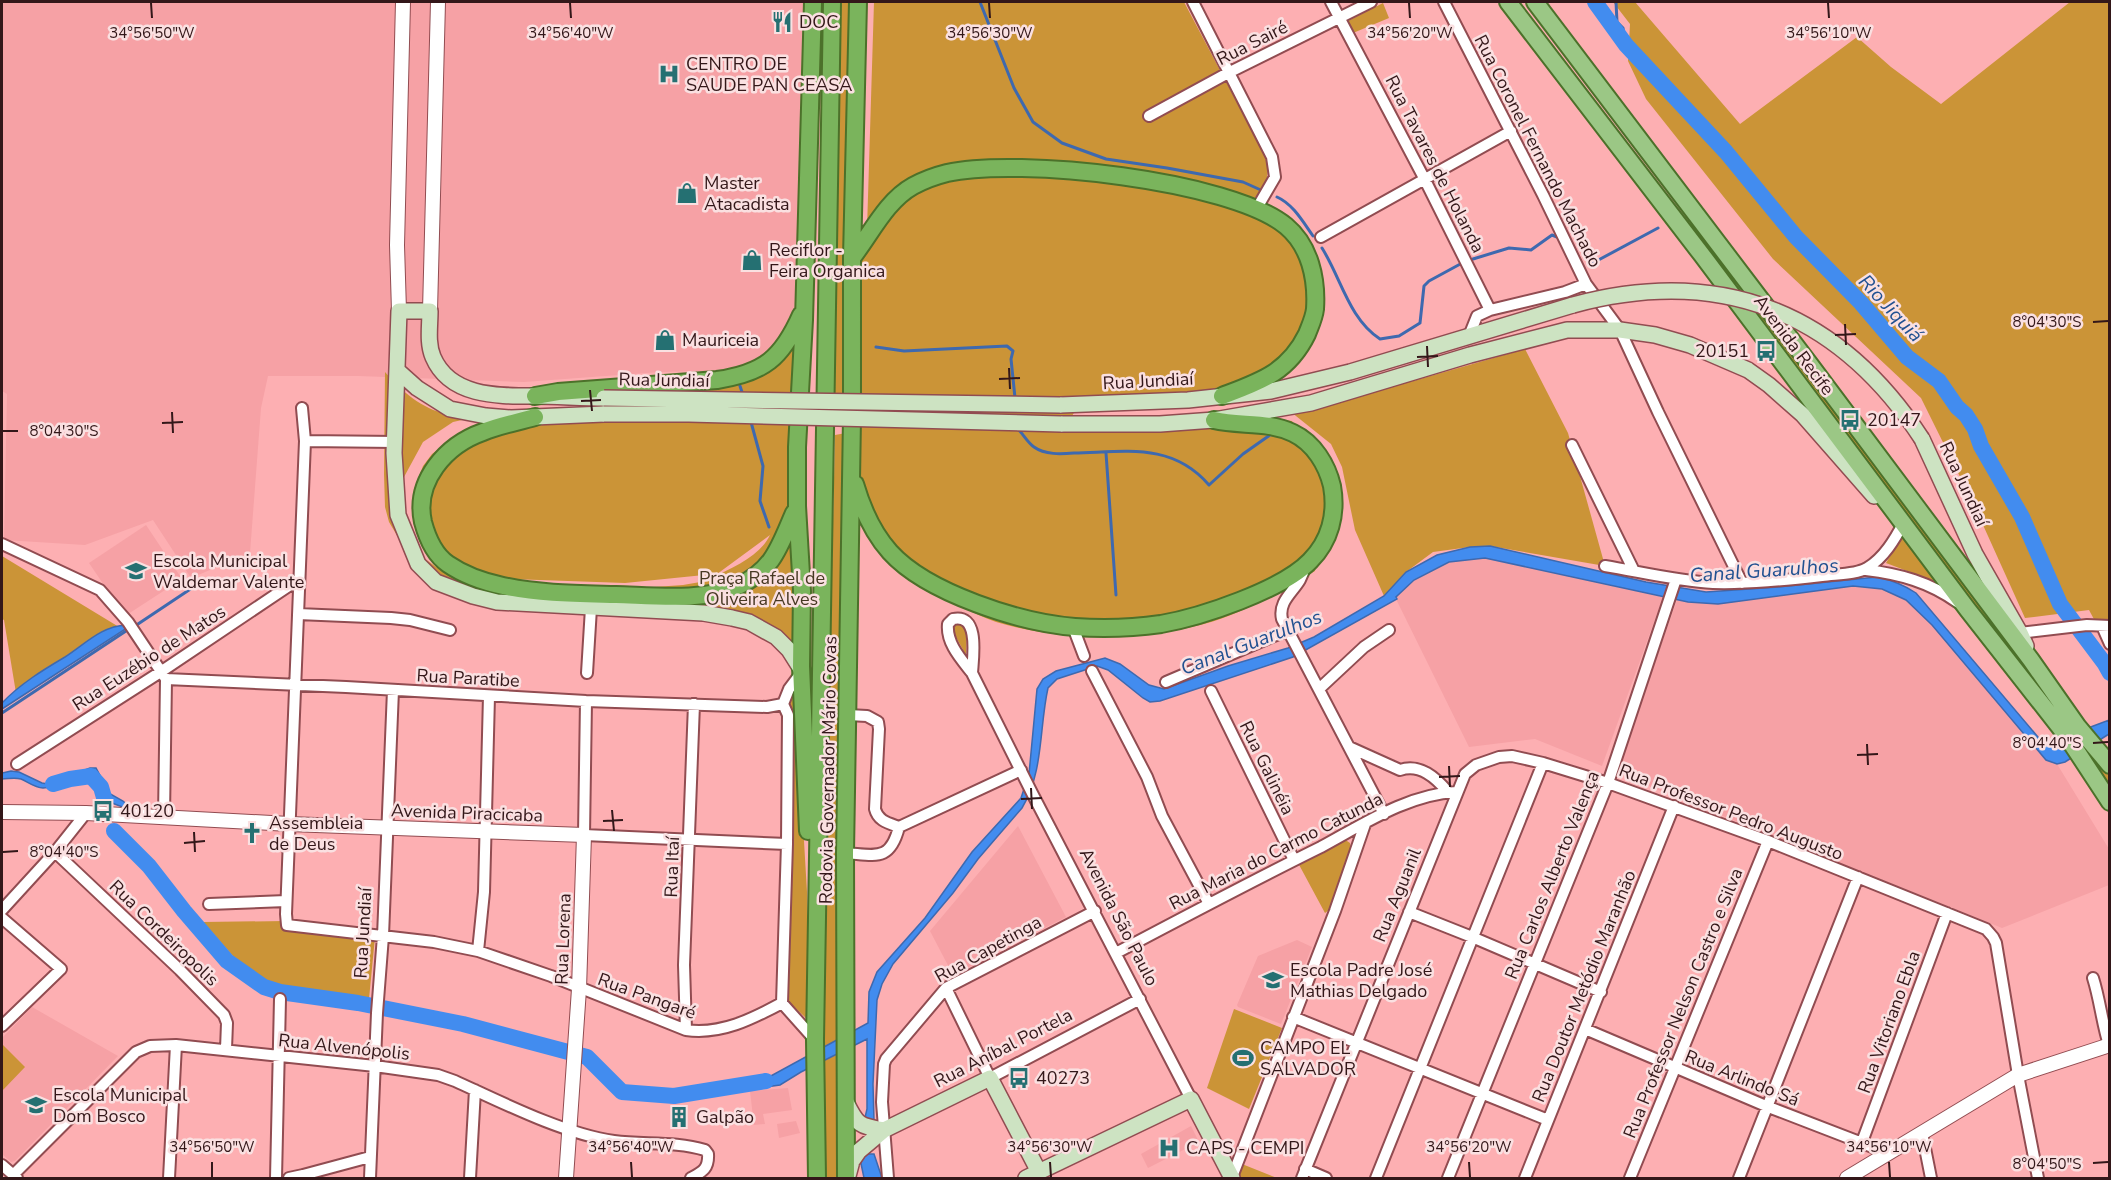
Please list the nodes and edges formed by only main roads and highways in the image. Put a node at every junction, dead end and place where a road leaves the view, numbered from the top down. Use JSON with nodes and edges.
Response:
{"nodes":[{"id":1,"x":813,"y":2,"type":"edge"},
{"id":2,"x":832,"y":2,"type":"edge"},
{"id":3,"x":858,"y":2,"type":"edge"},
{"id":4,"x":1508,"y":2,"type":"edge"},
{"id":5,"x":1536,"y":2,"type":"edge"},
{"id":6,"x":852,"y":258,"type":"junction"},
{"id":7,"x":805,"y":306,"type":"junction"},
{"id":8,"x":398,"y":371,"type":"junction"},
{"id":9,"x":535,"y":396,"type":"junction"},
{"id":10,"x":1222,"y":396,"type":"junction"},
{"id":11,"x":535,"y":417,"type":"junction"},
{"id":12,"x":1214,"y":420,"type":"junction"},
{"id":13,"x":850,"y":465,"type":"junction"},
{"id":14,"x":797,"y":506,"type":"junction"},
{"id":15,"x":1901,"y":520,"type":"junction"},
{"id":16,"x":2031,"y":660,"type":"junction"},
{"id":17,"x":801,"y":671,"type":"junction"},
{"id":18,"x":2072,"y":731,"type":"junction"},
{"id":19,"x":2089,"y":754,"type":"junction"},
{"id":20,"x":2109,"y":765,"type":"edge"},
{"id":21,"x":2109,"y":802,"type":"edge"},
{"id":22,"x":817,"y":932,"type":"junction"},
{"id":23,"x":844,"y":1098,"type":"junction"},
{"id":24,"x":874,"y":1133,"type":"junction"},
{"id":25,"x":1036,"y":1176,"type":"edge"},
{"id":26,"x":1231,"y":1178,"type":"edge"},
{"id":27,"x":817,"y":1179,"type":"edge"},
{"id":28,"x":846,"y":1179,"type":"edge"}],
"edges":[{"from":1,"to":7,"type":"highway"},
{"from":2,"to":22,"type":"highway","name":"Rodovia Governador Mário Covas"},
{"from":3,"to":6,"type":"highway","name":"Rodovia Governador Mário Covas"},
{"from":4,"to":15,"type":"main road","name":"Avenida Recife"},
{"from":5,"to":16,"type":"main road","name":"Avenida Recife"},
{"from":6,"to":10,"type":"highway"},
{"from":6,"to":13,"type":"highway","name":"Rodovia Governador Mário Covas"},
{"from":7,"to":9,"type":"highway"},
{"from":7,"to":14,"type":"highway"},
{"from":8,"to":9,"type":"main road","name":"Rua Jundiaí"},
{"from":8,"to":11,"type":"main road","name":"Rua Jundiaí"},
{"from":8,"to":17,"type":"main road"},
{"from":9,"to":10,"type":"main road","name":"Rua Jundiaí","bridge":true},
{"from":10,"to":16,"type":"main road","name":"Rua Jundiaí","bridge":true},
{"from":11,"to":12,"type":"main road","name":"Rua Jundiaí","bridge":true},
{"from":11,"to":14,"type":"highway"},
{"from":12,"to":13,"type":"highway"},
{"from":12,"to":15,"type":"main road","name":"Rua Jundiaí"},
{"from":13,"to":23,"type":"highway","name":"Rodovia Governador Mário Covas"},
{"from":14,"to":17,"type":"highway"},
{"from":15,"to":18,"type":"main road","name":"Avenida Recife"},
{"from":16,"to":18,"type":"main road","name":"Avenida Recife"},
{"from":17,"to":22,"type":"highway"},
{"from":18,"to":19,"type":"main road","name":"Avenida Recife"},
{"from":19,"to":20,"type":"main road","name":"Avenida Recife"},
{"from":19,"to":21,"type":"main road","name":"Avenida Recife"},
{"from":22,"to":27,"type":"highway","name":"Rodovia Governador Mário Covas"},
{"from":23,"to":24,"type":"main road"},
{"from":23,"to":28,"type":"highway","name":"Rodovia Governador Mário Covas"},
{"from":24,"to":25,"type":"main road","name":"Rua Aníbal Portela"},
{"from":24,"to":28,"type":"main road","name":"Rua Aníbal Portela"},
{"from":25,"to":26,"type":"main road","name":"Avenida São Paulo"}]}
